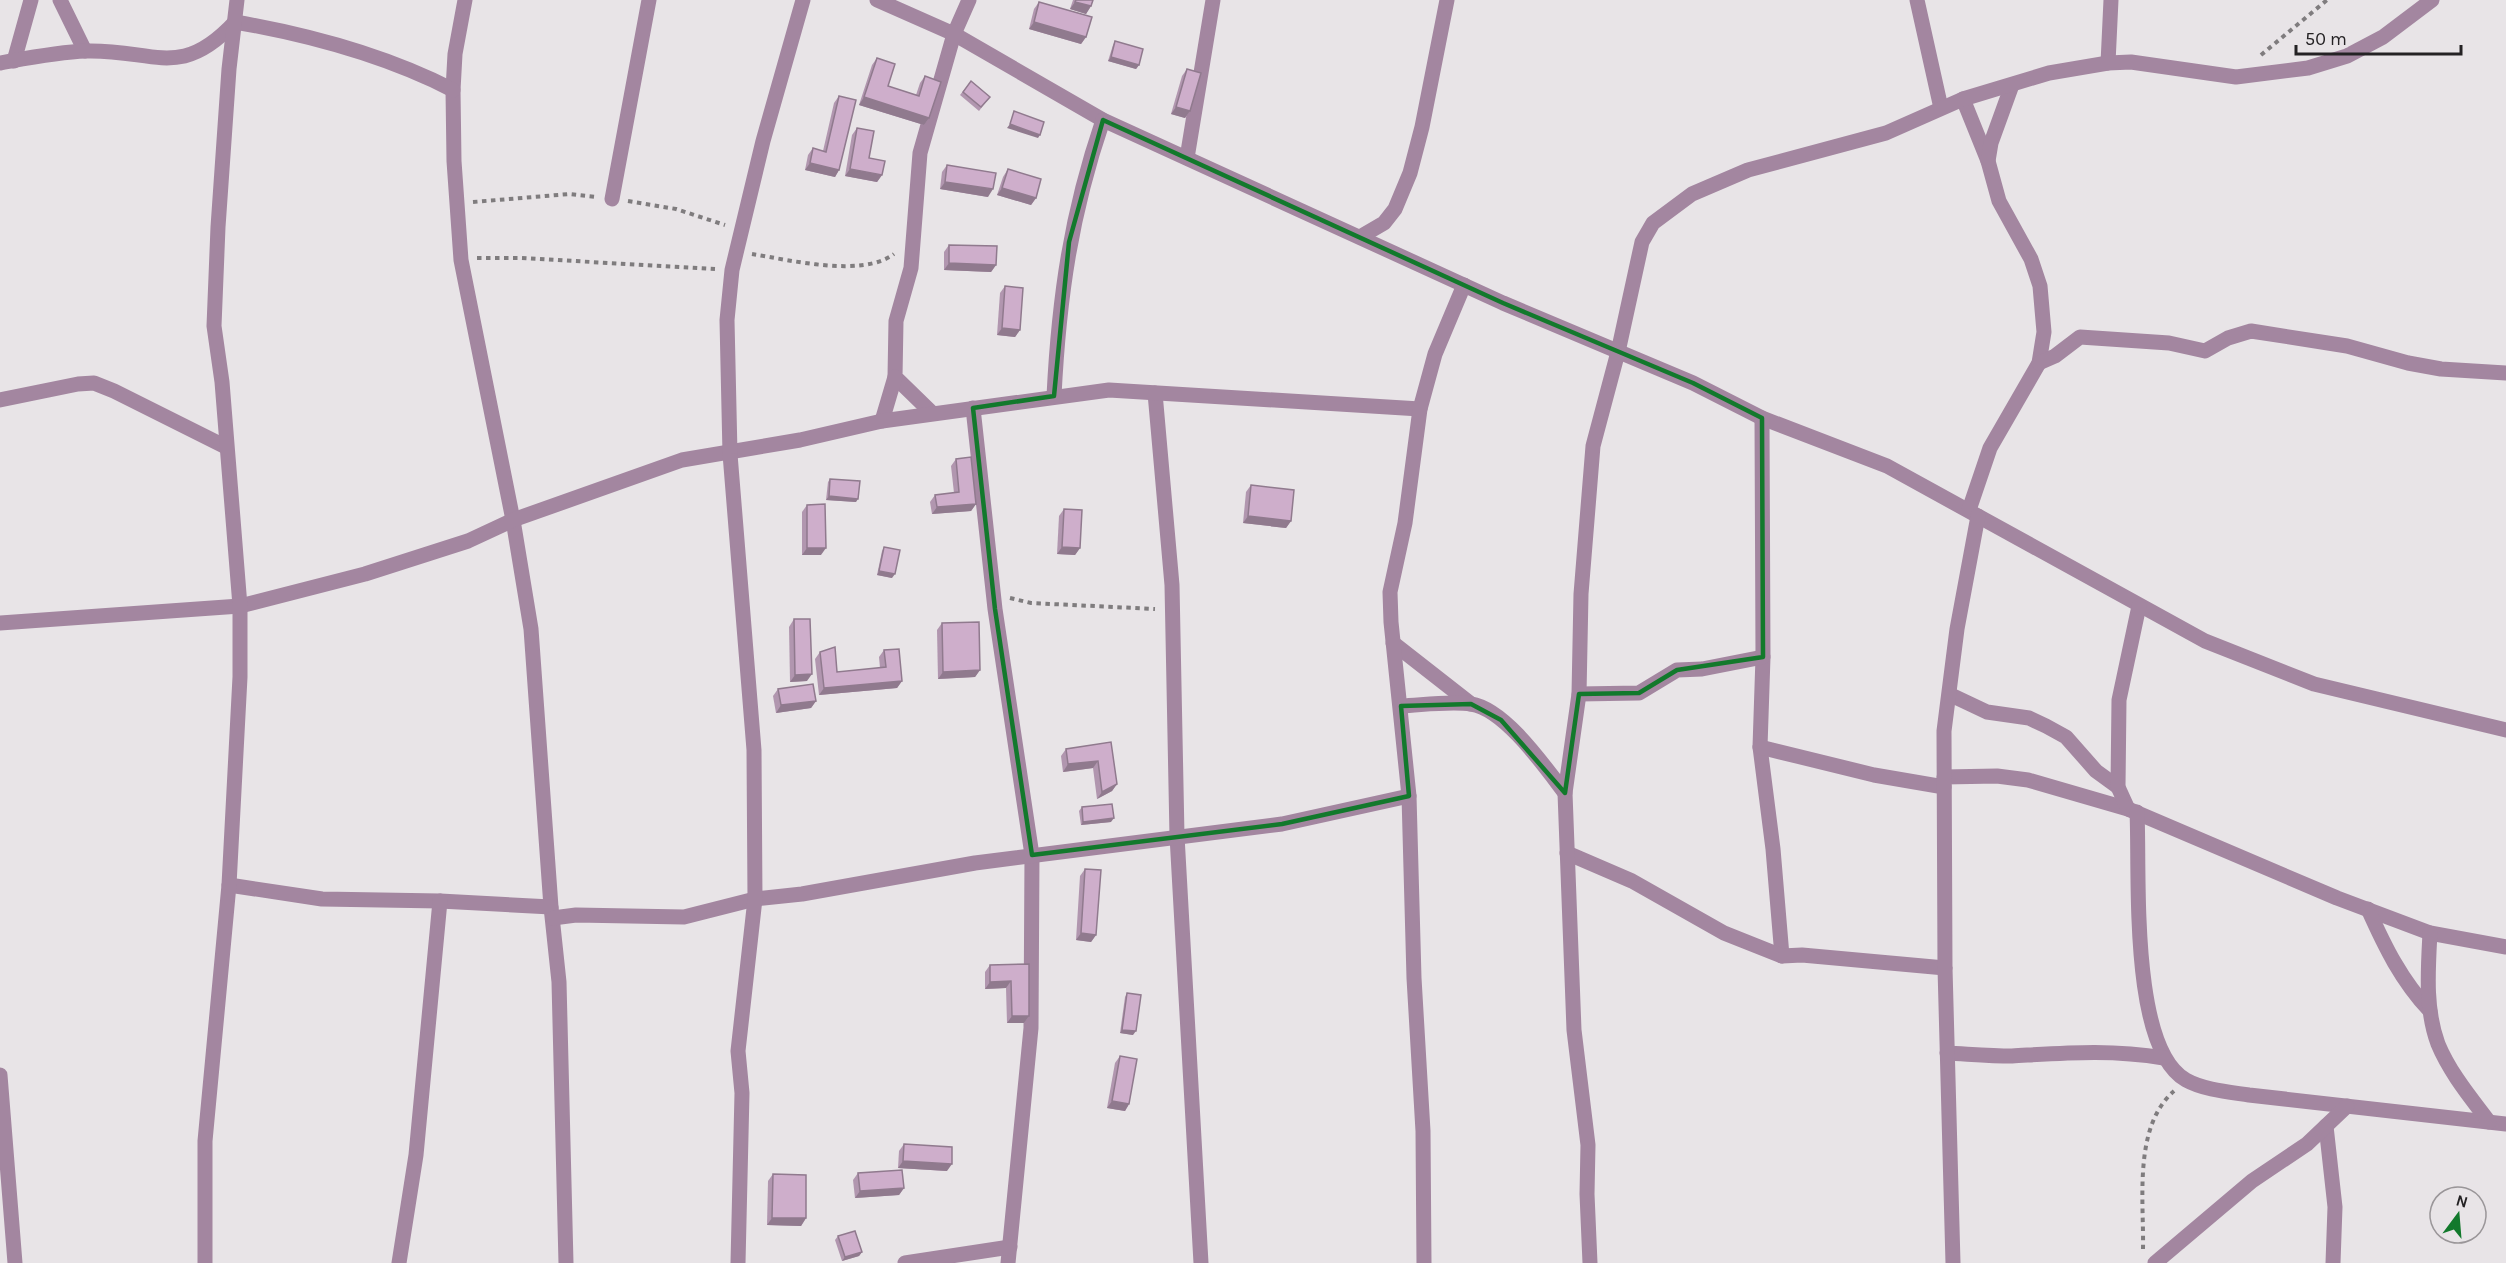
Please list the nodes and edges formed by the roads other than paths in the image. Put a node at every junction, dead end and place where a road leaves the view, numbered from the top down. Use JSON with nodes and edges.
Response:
{"nodes":[{"id":1,"x":31,"y":0,"type":"edge"},
{"id":2,"x":60,"y":0,"type":"edge"},
{"id":3,"x":237,"y":0,"type":"edge"},
{"id":4,"x":465,"y":0,"type":"edge"},
{"id":5,"x":649,"y":0,"type":"edge"},
{"id":6,"x":803,"y":0,"type":"edge"},
{"id":7,"x":877,"y":0,"type":"edge"},
{"id":8,"x":969,"y":0,"type":"edge"},
{"id":9,"x":1213,"y":0,"type":"edge"},
{"id":10,"x":1447,"y":0,"type":"edge"},
{"id":11,"x":1917,"y":0,"type":"edge"},
{"id":12,"x":2111,"y":0,"type":"edge"},
{"id":13,"x":2429,"y":1,"type":"edge"},
{"id":14,"x":235,"y":22,"type":"junction"},
{"id":15,"x":954,"y":34,"type":"junction"},
{"id":16,"x":85,"y":51,"type":"junction"},
{"id":17,"x":7,"y":62,"type":"edge"},
{"id":18,"x":2108,"y":63,"type":"junction"},
{"id":19,"x":2012,"y":85,"type":"junction"},
{"id":20,"x":453,"y":90,"type":"junction"},
{"id":21,"x":1963,"y":99,"type":"junction"},
{"id":22,"x":1941,"y":108,"type":"junction"},
{"id":23,"x":1103,"y":120,"type":"junction"},
{"id":24,"x":1187,"y":158,"type":"junction"},
{"id":25,"x":1988,"y":161,"type":"junction"},
{"id":26,"x":612,"y":199,"type":"dead end"},
{"id":27,"x":1360,"y":237,"type":"junction"},
{"id":28,"x":1464,"y":285,"type":"junction"},
{"id":29,"x":1618,"y":352,"type":"junction"},
{"id":30,"x":2039,"y":363,"type":"junction"},
{"id":31,"x":2506,"y":373,"type":"edge"},
{"id":32,"x":895,"y":377,"type":"junction"},
{"id":33,"x":1155,"y":393,"type":"junction"},
{"id":34,"x":1054,"y":396,"type":"junction"},
{"id":35,"x":0,"y":400,"type":"edge"},
{"id":36,"x":973,"y":408,"type":"junction"},
{"id":37,"x":1420,"y":409,"type":"junction"},
{"id":38,"x":932,"y":413,"type":"junction"},
{"id":39,"x":1762,"y":418,"type":"junction"},
{"id":40,"x":882,"y":421,"type":"junction"},
{"id":41,"x":226,"y":447,"type":"junction"},
{"id":42,"x":730,"y":454,"type":"junction"},
{"id":43,"x":1974,"y":513,"type":"junction"},
{"id":44,"x":513,"y":520,"type":"junction"},
{"id":45,"x":240,"y":606,"type":"junction"},
{"id":46,"x":2139,"y":606,"type":"junction"},
{"id":47,"x":0,"y":623,"type":"edge"},
{"id":48,"x":1393,"y":643,"type":"junction"},
{"id":49,"x":1763,"y":657,"type":"junction"},
{"id":50,"x":1579,"y":694,"type":"junction"},
{"id":51,"x":1950,"y":695,"type":"junction"},
{"id":52,"x":1471,"y":704,"type":"junction"},
{"id":53,"x":1401,"y":706,"type":"junction"},
{"id":54,"x":2506,"y":730,"type":"edge"},
{"id":55,"x":1760,"y":747,"type":"junction"},
{"id":56,"x":1944,"y":782,"type":"junction"},
{"id":57,"x":2118,"y":786,"type":"junction"},
{"id":58,"x":1565,"y":793,"type":"junction"},
{"id":59,"x":1409,"y":796,"type":"junction"},
{"id":60,"x":2132,"y":810,"type":"junction"},
{"id":61,"x":1177,"y":836,"type":"junction"},
{"id":62,"x":1567,"y":853,"type":"junction"},
{"id":63,"x":1032,"y":855,"type":"junction"},
{"id":64,"x":229,"y":885,"type":"junction"},
{"id":65,"x":755,"y":899,"type":"junction"},
{"id":66,"x":440,"y":901,"type":"junction"},
{"id":67,"x":2368,"y":909,"type":"junction"},
{"id":68,"x":552,"y":913,"type":"junction"},
{"id":69,"x":2430,"y":933,"type":"junction"},
{"id":70,"x":2506,"y":947,"type":"edge"},
{"id":71,"x":1782,"y":956,"type":"junction"},
{"id":72,"x":1945,"y":968,"type":"junction"},
{"id":73,"x":2430,"y":1011,"type":"junction"},
{"id":74,"x":1947,"y":1053,"type":"junction"},
{"id":75,"x":2164,"y":1058,"type":"junction"},
{"id":76,"x":0,"y":1075,"type":"edge"},
{"id":77,"x":2347,"y":1106,"type":"junction"},
{"id":78,"x":2489,"y":1122,"type":"junction"},
{"id":79,"x":2506,"y":1124,"type":"edge"},
{"id":80,"x":2326,"y":1126,"type":"junction"},
{"id":81,"x":1010,"y":1247,"type":"junction"},
{"id":82,"x":2335,"y":1260,"type":"edge"},
{"id":83,"x":15,"y":1263,"type":"edge"},
{"id":84,"x":205,"y":1263,"type":"edge"},
{"id":85,"x":399,"y":1263,"type":"edge"},
{"id":86,"x":566,"y":1263,"type":"edge"},
{"id":87,"x":738,"y":1263,"type":"edge"},
{"id":88,"x":905,"y":1263,"type":"edge"},
{"id":89,"x":1008,"y":1263,"type":"edge"},
{"id":90,"x":1201,"y":1263,"type":"edge"},
{"id":91,"x":1424,"y":1263,"type":"edge"},
{"id":92,"x":1590,"y":1263,"type":"edge"},
{"id":93,"x":1953,"y":1263,"type":"edge"},
{"id":94,"x":2155,"y":1263,"type":"edge"}],
"edges":[{"from":1,"to":17,"type":"street"},
{"from":2,"to":16,"type":"street"},
{"from":3,"to":14,"type":"street"},
{"from":4,"to":20,"type":"street"},
{"from":5,"to":26,"type":"street"},
{"from":6,"to":42,"type":"street"},
{"from":7,"to":15,"type":"street"},
{"from":8,"to":15,"type":"street"},
{"from":9,"to":24,"type":"street"},
{"from":10,"to":27,"type":"street"},
{"from":11,"to":22,"type":"street"},
{"from":12,"to":18,"type":"street"},
{"from":13,"to":18,"type":"street"},
{"from":14,"to":16,"type":"street"},
{"from":14,"to":20,"type":"street"},
{"from":14,"to":41,"type":"street"},
{"from":15,"to":23,"type":"street"},
{"from":15,"to":32,"type":"street"},
{"from":16,"to":17,"type":"street"},
{"from":18,"to":19,"type":"street"},
{"from":19,"to":21,"type":"street"},
{"from":19,"to":25,"type":"street"},
{"from":20,"to":44,"type":"street"},
{"from":21,"to":22,"type":"street"},
{"from":21,"to":25,"type":"street"},
{"from":22,"to":29,"type":"street"},
{"from":23,"to":24,"type":"street"},
{"from":23,"to":34,"type":"street"},
{"from":24,"to":27,"type":"street"},
{"from":25,"to":30,"type":"street"},
{"from":27,"to":28,"type":"street"},
{"from":28,"to":29,"type":"street"},
{"from":28,"to":37,"type":"street"},
{"from":29,"to":39,"type":"street"},
{"from":29,"to":50,"type":"street"},
{"from":30,"to":31,"type":"street"},
{"from":30,"to":43,"type":"street"},
{"from":32,"to":38,"type":"street"},
{"from":32,"to":40,"type":"street"},
{"from":33,"to":34,"type":"street"},
{"from":33,"to":37,"type":"street"},
{"from":33,"to":61,"type":"street"},
{"from":34,"to":36,"type":"street"},
{"from":35,"to":41,"type":"street"},
{"from":36,"to":38,"type":"street"},
{"from":36,"to":63,"type":"street"},
{"from":37,"to":48,"type":"street"},
{"from":38,"to":40,"type":"street"},
{"from":39,"to":43,"type":"street"},
{"from":39,"to":49,"type":"street"},
{"from":40,"to":42,"type":"street"},
{"from":41,"to":45,"type":"street"},
{"from":42,"to":44,"type":"street"},
{"from":42,"to":65,"type":"street"},
{"from":43,"to":46,"type":"street"},
{"from":43,"to":51,"type":"street"},
{"from":44,"to":45,"type":"street"},
{"from":44,"to":68,"type":"street"},
{"from":45,"to":47,"type":"street"},
{"from":45,"to":64,"type":"street"},
{"from":46,"to":54,"type":"street"},
{"from":46,"to":57,"type":"street"},
{"from":48,"to":52,"type":"street"},
{"from":48,"to":53,"type":"street"},
{"from":49,"to":50,"type":"street"},
{"from":49,"to":55,"type":"street"},
{"from":50,"to":58,"type":"street"},
{"from":51,"to":56,"type":"street"},
{"from":51,"to":57,"type":"street"},
{"from":52,"to":53,"type":"street"},
{"from":52,"to":58,"type":"street"},
{"from":53,"to":59,"type":"street"},
{"from":55,"to":56,"type":"street"},
{"from":55,"to":71,"type":"street"},
{"from":56,"to":60,"type":"street"},
{"from":56,"to":72,"type":"street"},
{"from":57,"to":60,"type":"street"},
{"from":58,"to":62,"type":"street"},
{"from":59,"to":61,"type":"street"},
{"from":59,"to":91,"type":"street"},
{"from":60,"to":67,"type":"street"},
{"from":60,"to":75,"type":"street"},
{"from":61,"to":63,"type":"street"},
{"from":61,"to":90,"type":"street"},
{"from":62,"to":71,"type":"street"},
{"from":62,"to":92,"type":"street"},
{"from":63,"to":65,"type":"street"},
{"from":63,"to":81,"type":"street"},
{"from":64,"to":66,"type":"street"},
{"from":64,"to":84,"type":"street"},
{"from":65,"to":68,"type":"street"},
{"from":65,"to":87,"type":"street"},
{"from":66,"to":68,"type":"street"},
{"from":66,"to":85,"type":"street"},
{"from":67,"to":69,"type":"street"},
{"from":67,"to":73,"type":"street"},
{"from":68,"to":86,"type":"street"},
{"from":69,"to":70,"type":"street"},
{"from":69,"to":73,"type":"street"},
{"from":71,"to":72,"type":"street"},
{"from":72,"to":74,"type":"street"},
{"from":73,"to":78,"type":"street"},
{"from":74,"to":75,"type":"street"},
{"from":74,"to":93,"type":"street"},
{"from":75,"to":77,"type":"street"},
{"from":76,"to":83,"type":"street"},
{"from":77,"to":78,"type":"street"},
{"from":77,"to":80,"type":"street"},
{"from":78,"to":79,"type":"street"},
{"from":80,"to":82,"type":"street"},
{"from":80,"to":94,"type":"street"},
{"from":81,"to":88,"type":"street"},
{"from":81,"to":89,"type":"street"}]}
